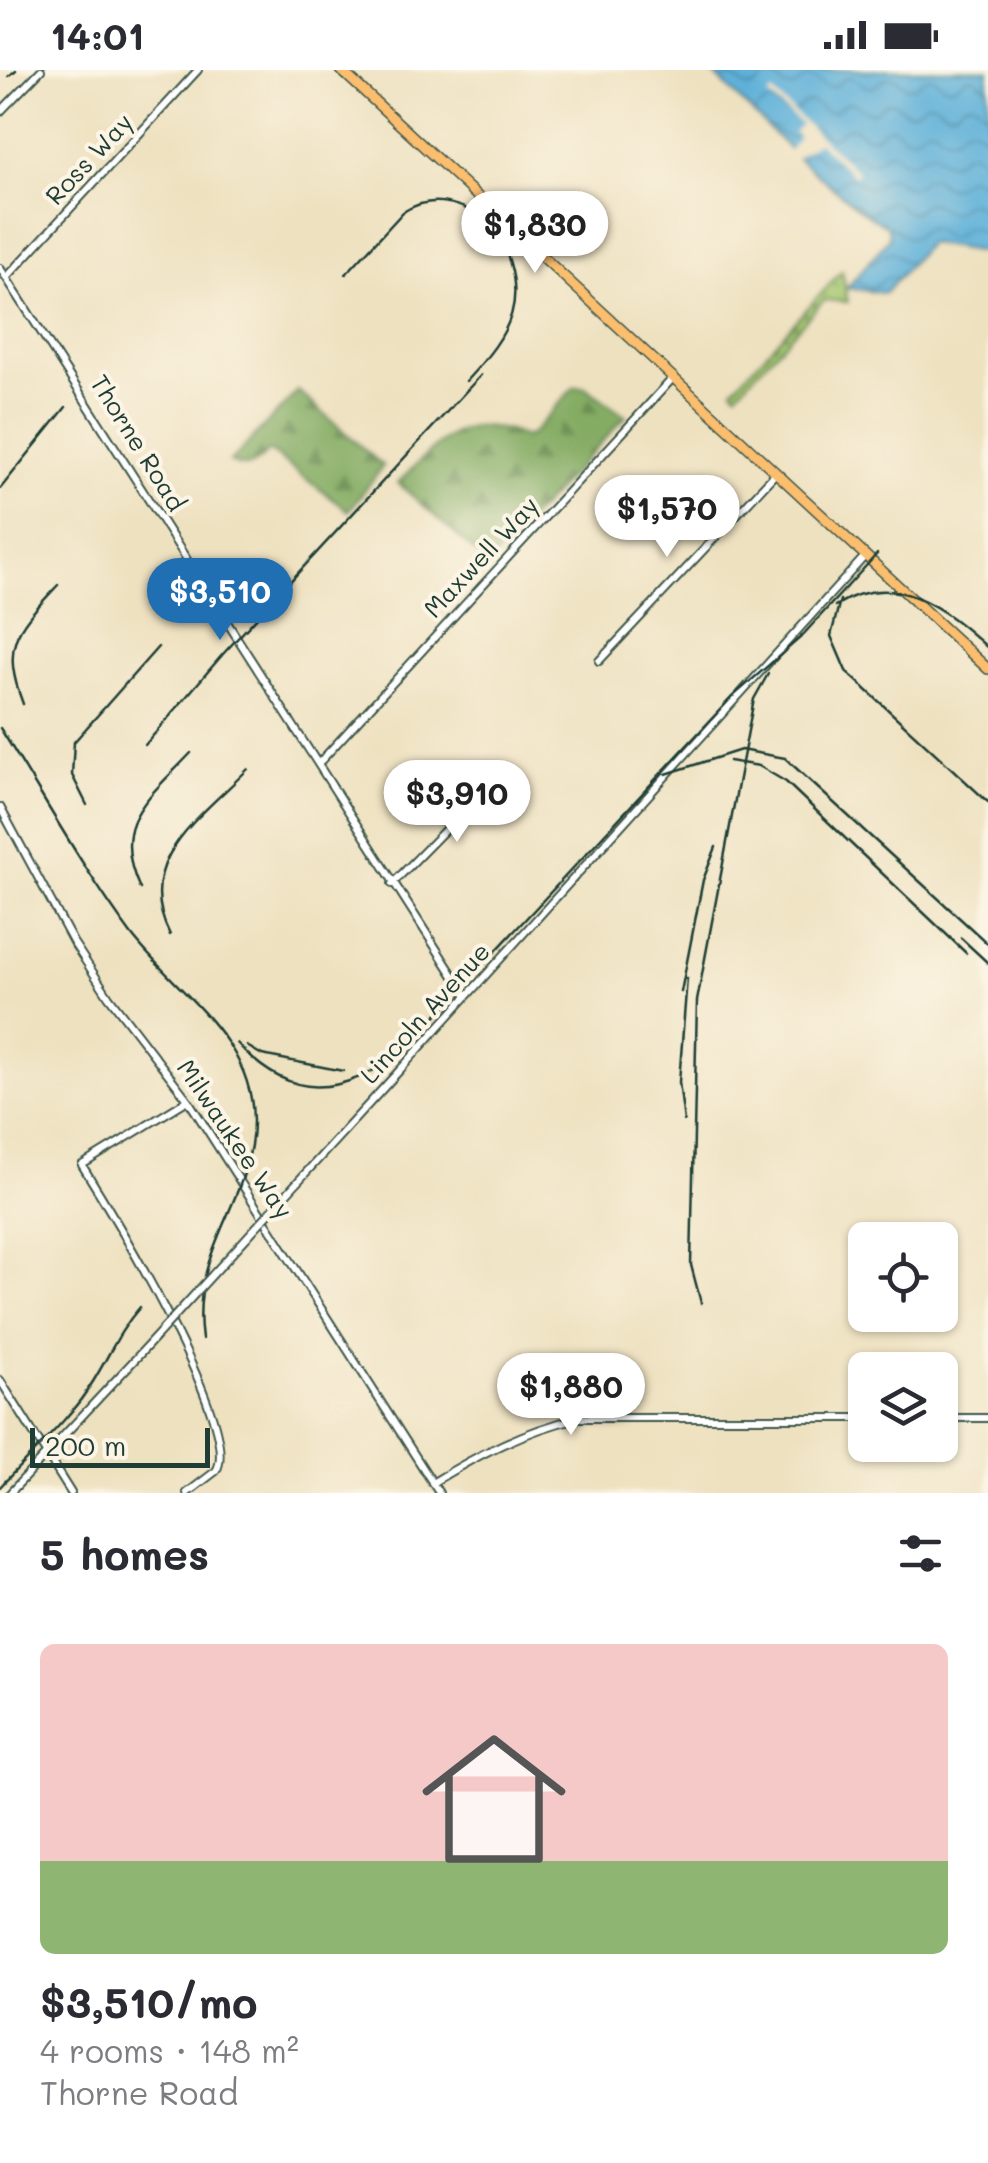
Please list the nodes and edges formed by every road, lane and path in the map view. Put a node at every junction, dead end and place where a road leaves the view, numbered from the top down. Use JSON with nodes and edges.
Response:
{"nodes":[{"id":1,"x":41,"y":70,"type":"edge"},
{"id":2,"x":198,"y":70,"type":"edge"},
{"id":3,"x":341,"y":70,"type":"edge"},
{"id":4,"x":0,"y":112,"type":"edge"},
{"id":5,"x":0,"y":268,"type":"edge"},
{"id":6,"x":8,"y":276,"type":"junction"},
{"id":7,"x":673,"y":378,"type":"junction"},
{"id":8,"x":775,"y":474,"type":"junction"},
{"id":9,"x":866,"y":555,"type":"junction"},
{"id":10,"x":599,"y":661,"type":"dead end"},
{"id":11,"x":988,"y":669,"type":"edge"},
{"id":12,"x":318,"y":764,"type":"junction"},
{"id":13,"x":495,"y":779,"type":"dead end"},
{"id":14,"x":0,"y":807,"type":"edge"},
{"id":15,"x":392,"y":884,"type":"junction"},
{"id":16,"x":466,"y":995,"type":"junction"},
{"id":17,"x":188,"y":1100,"type":"junction"},
{"id":18,"x":0,"y":1380,"type":"edge"},
{"id":19,"x":848,"y":1418,"type":"edge"},
{"id":20,"x":958,"y":1418,"type":"edge"},
{"id":21,"x":988,"y":1418,"type":"edge"},
{"id":22,"x":47,"y":1453,"type":"junction"},
{"id":23,"x":432,"y":1483,"type":"junction"},
{"id":24,"x":10,"y":1493,"type":"edge"},
{"id":25,"x":71,"y":1493,"type":"edge"},
{"id":26,"x":187,"y":1493,"type":"edge"},
{"id":27,"x":438,"y":1493,"type":"edge"}],
"edges":[{"from":1,"to":4,"type":"street"},
{"from":2,"to":6,"type":"street","name":"Ross Way"},
{"from":3,"to":7,"type":"main road"},
{"from":5,"to":6,"type":"street","name":"Thorne Road"},
{"from":6,"to":12,"type":"street","name":"Thorne Road"},
{"from":7,"to":8,"type":"main road"},
{"from":7,"to":12,"type":"street","name":"Maxwell Way"},
{"from":8,"to":9,"type":"main road"},
{"from":8,"to":10,"type":"street"},
{"from":9,"to":11,"type":"main road"},
{"from":9,"to":16,"type":"street","name":"Lincoln Avenue"},
{"from":12,"to":15,"type":"street","name":"Thorne Road"},
{"from":13,"to":15,"type":"street"},
{"from":14,"to":17,"type":"street","name":"Milwaukee Way"},
{"from":15,"to":16,"type":"street","name":"Thorne Road"},
{"from":16,"to":22,"type":"street","name":"Lincoln Avenue","bridge":true},
{"from":17,"to":23,"type":"street","name":"Milwaukee Way"},
{"from":17,"to":26,"type":"street"},
{"from":18,"to":22,"type":"street"},
{"from":19,"to":23,"type":"street"},
{"from":20,"to":21,"type":"street"},
{"from":22,"to":24,"type":"street","name":"Lincoln Avenue"},
{"from":22,"to":25,"type":"street"},
{"from":23,"to":27,"type":"street","name":"Milwaukee Way"}]}
